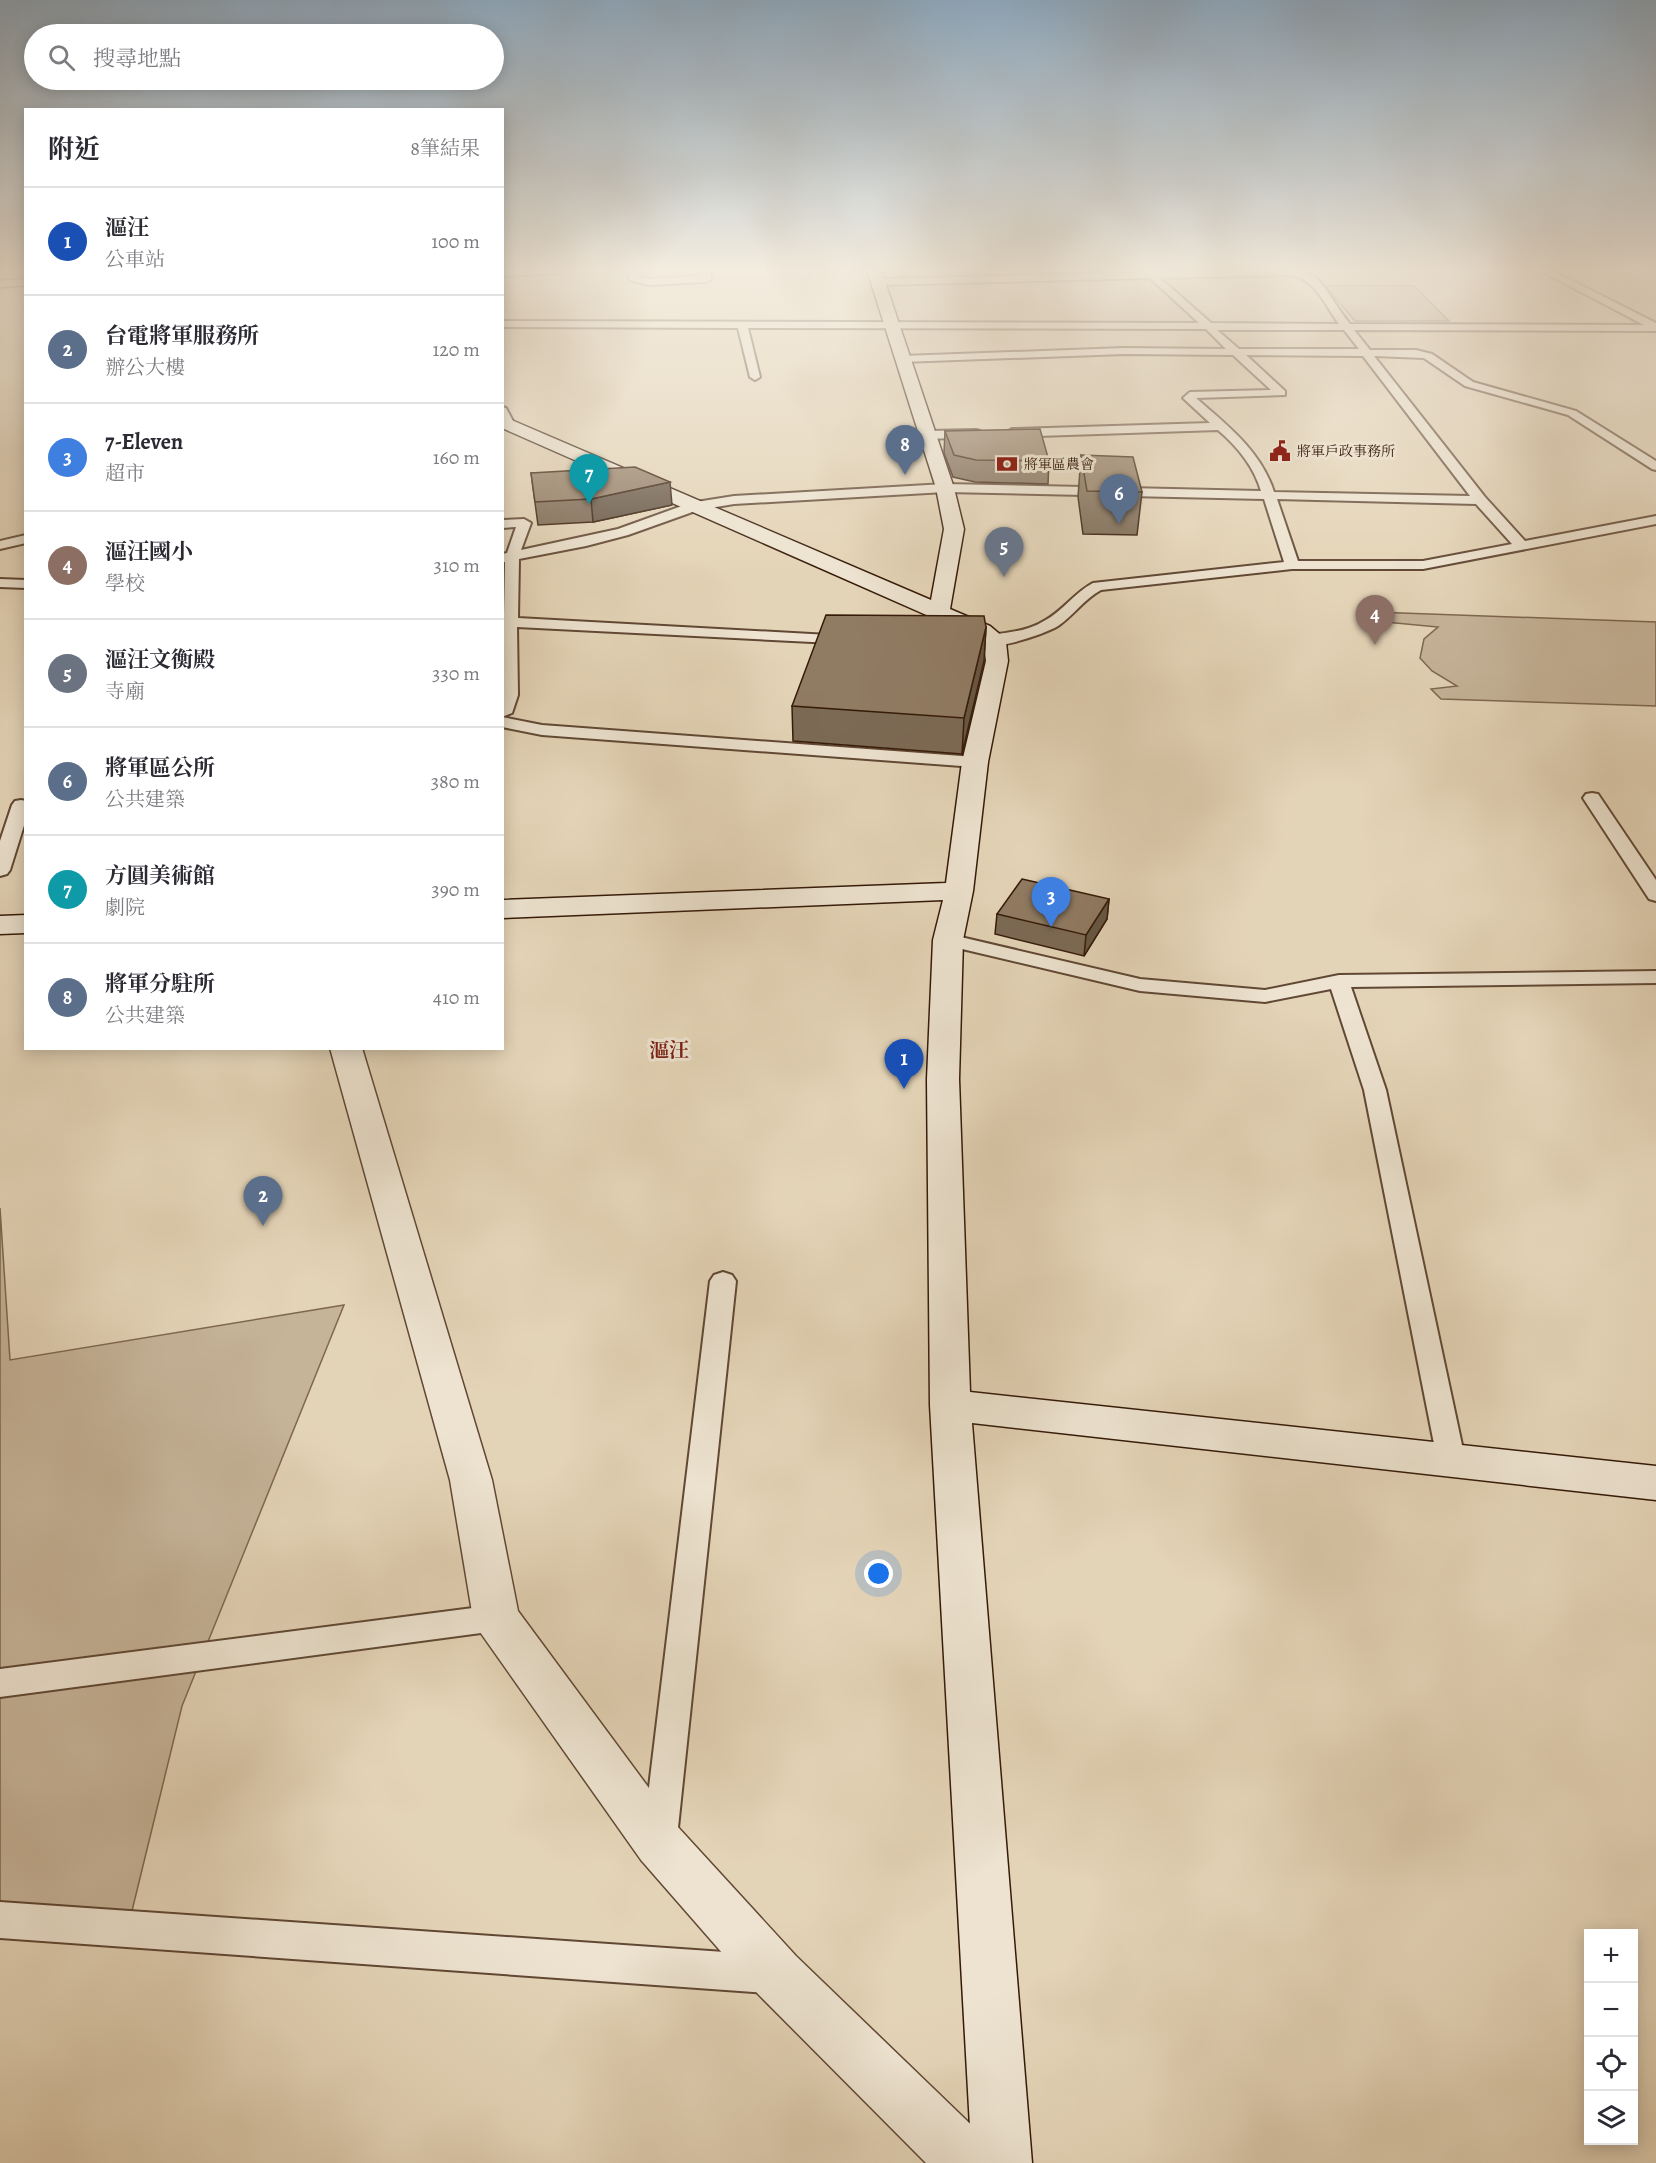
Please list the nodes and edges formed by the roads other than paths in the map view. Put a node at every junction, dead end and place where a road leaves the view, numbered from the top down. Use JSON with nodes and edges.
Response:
{"nodes":[{"id":1,"x":753,"y":371,"type":"edge"},
{"id":2,"x":906,"y":371,"type":"edge"},
{"id":3,"x":1256,"y":371,"type":"edge"},
{"id":4,"x":1381,"y":371,"type":"edge"},
{"id":5,"x":1449,"y":371,"type":"edge"},
{"id":6,"x":755,"y":377,"type":"dead end"},
{"id":7,"x":504,"y":420,"type":"edge"},
{"id":8,"x":1218,"y":426,"type":"junction"},
{"id":9,"x":928,"y":435,"type":"junction"},
{"id":10,"x":1656,"y":466,"type":"edge"},
{"id":11,"x":945,"y":488,"type":"junction"},
{"id":12,"x":1270,"y":497,"type":"junction"},
{"id":13,"x":1480,"y":500,"type":"junction"},
{"id":14,"x":695,"y":506,"type":"junction"},
{"id":15,"x":1656,"y":520,"type":"edge"},
{"id":16,"x":504,"y":524,"type":"edge"},
{"id":17,"x":24,"y":539,"type":"edge"},
{"id":18,"x":0,"y":545,"type":"edge"},
{"id":19,"x":1522,"y":546,"type":"junction"},
{"id":20,"x":507,"y":557,"type":"edge"},
{"id":21,"x":1292,"y":565,"type":"junction"},
{"id":22,"x":0,"y":583,"type":"edge"},
{"id":23,"x":24,"y":584,"type":"edge"},
{"id":24,"x":939,"y":613,"type":"junction"},
{"id":25,"x":510,"y":622,"type":"junction"},
{"id":26,"x":864,"y":641,"type":"edge"},
{"id":27,"x":959,"y":642,"type":"edge"},
{"id":28,"x":995,"y":642,"type":"junction"},
{"id":29,"x":504,"y":711,"type":"edge"},
{"id":30,"x":504,"y":722,"type":"edge"},
{"id":31,"x":975,"y":762,"type":"junction"},
{"id":32,"x":1592,"y":798,"type":"dead end"},
{"id":33,"x":21,"y":805,"type":"dead end"},
{"id":34,"x":0,"y":870,"type":"edge"},
{"id":35,"x":959,"y":891,"type":"junction"},
{"id":36,"x":1656,"y":895,"type":"edge"},
{"id":37,"x":504,"y":909,"type":"edge"},
{"id":38,"x":0,"y":924,"type":"edge"},
{"id":39,"x":24,"y":924,"type":"edge"},
{"id":40,"x":948,"y":940,"type":"junction"},
{"id":41,"x":1656,"y":977,"type":"edge"},
{"id":42,"x":1340,"y":981,"type":"junction"},
{"id":43,"x":347,"y":1050,"type":"edge"},
{"id":44,"x":723,"y":1281,"type":"dead end"},
{"id":45,"x":950,"y":1405,"type":"junction"},
{"id":46,"x":1452,"y":1459,"type":"junction"},
{"id":47,"x":1656,"y":1484,"type":"edge"},
{"id":48,"x":496,"y":1618,"type":"junction"},
{"id":49,"x":0,"y":1683,"type":"edge"},
{"id":50,"x":659,"y":1843,"type":"junction"},
{"id":51,"x":0,"y":1920,"type":"edge"},
{"id":52,"x":777,"y":1975,"type":"junction"},
{"id":53,"x":968,"y":2163,"type":"edge"},
{"id":54,"x":1002,"y":2163,"type":"edge"}],
"edges":[{"from":1,"to":6,"type":"lane"},
{"from":2,"to":9,"type":"street"},
{"from":3,"to":8,"type":"lane"},
{"from":4,"to":13,"type":"lane"},
{"from":5,"to":10,"type":"lane"},
{"from":7,"to":14,"type":"street"},
{"from":8,"to":9,"type":"lane"},
{"from":8,"to":12,"type":"lane"},
{"from":9,"to":11,"type":"street"},
{"from":11,"to":12,"type":"lane"},
{"from":11,"to":14,"type":"lane"},
{"from":11,"to":24,"type":"street"},
{"from":12,"to":13,"type":"lane"},
{"from":12,"to":21,"type":"lane"},
{"from":13,"to":19,"type":"lane"},
{"from":14,"to":20,"type":"lane"},
{"from":14,"to":24,"type":"street"},
{"from":15,"to":19,"type":"lane"},
{"from":16,"to":20,"type":"lane"},
{"from":17,"to":18,"type":"lane"},
{"from":19,"to":21,"type":"lane"},
{"from":20,"to":25,"type":"lane"},
{"from":21,"to":28,"type":"lane"},
{"from":22,"to":23,"type":"lane"},
{"from":24,"to":28,"type":"street"},
{"from":25,"to":26,"type":"lane"},
{"from":25,"to":29,"type":"lane"},
{"from":27,"to":28,"type":"lane"},
{"from":28,"to":31,"type":"street"},
{"from":30,"to":31,"type":"lane"},
{"from":31,"to":35,"type":"street"},
{"from":32,"to":36,"type":"lane"},
{"from":33,"to":34,"type":"lane"},
{"from":35,"to":37,"type":"street"},
{"from":35,"to":40,"type":"street"},
{"from":38,"to":39,"type":"street"},
{"from":40,"to":42,"type":"lane"},
{"from":40,"to":45,"type":"street"},
{"from":41,"to":42,"type":"lane"},
{"from":42,"to":46,"type":"lane"},
{"from":43,"to":48,"type":"street"},
{"from":44,"to":50,"type":"lane"},
{"from":45,"to":46,"type":"street"},
{"from":45,"to":54,"type":"street"},
{"from":46,"to":47,"type":"street"},
{"from":48,"to":49,"type":"lane"},
{"from":48,"to":50,"type":"street"},
{"from":50,"to":52,"type":"street"},
{"from":51,"to":52,"type":"lane"},
{"from":52,"to":53,"type":"street"}]}
